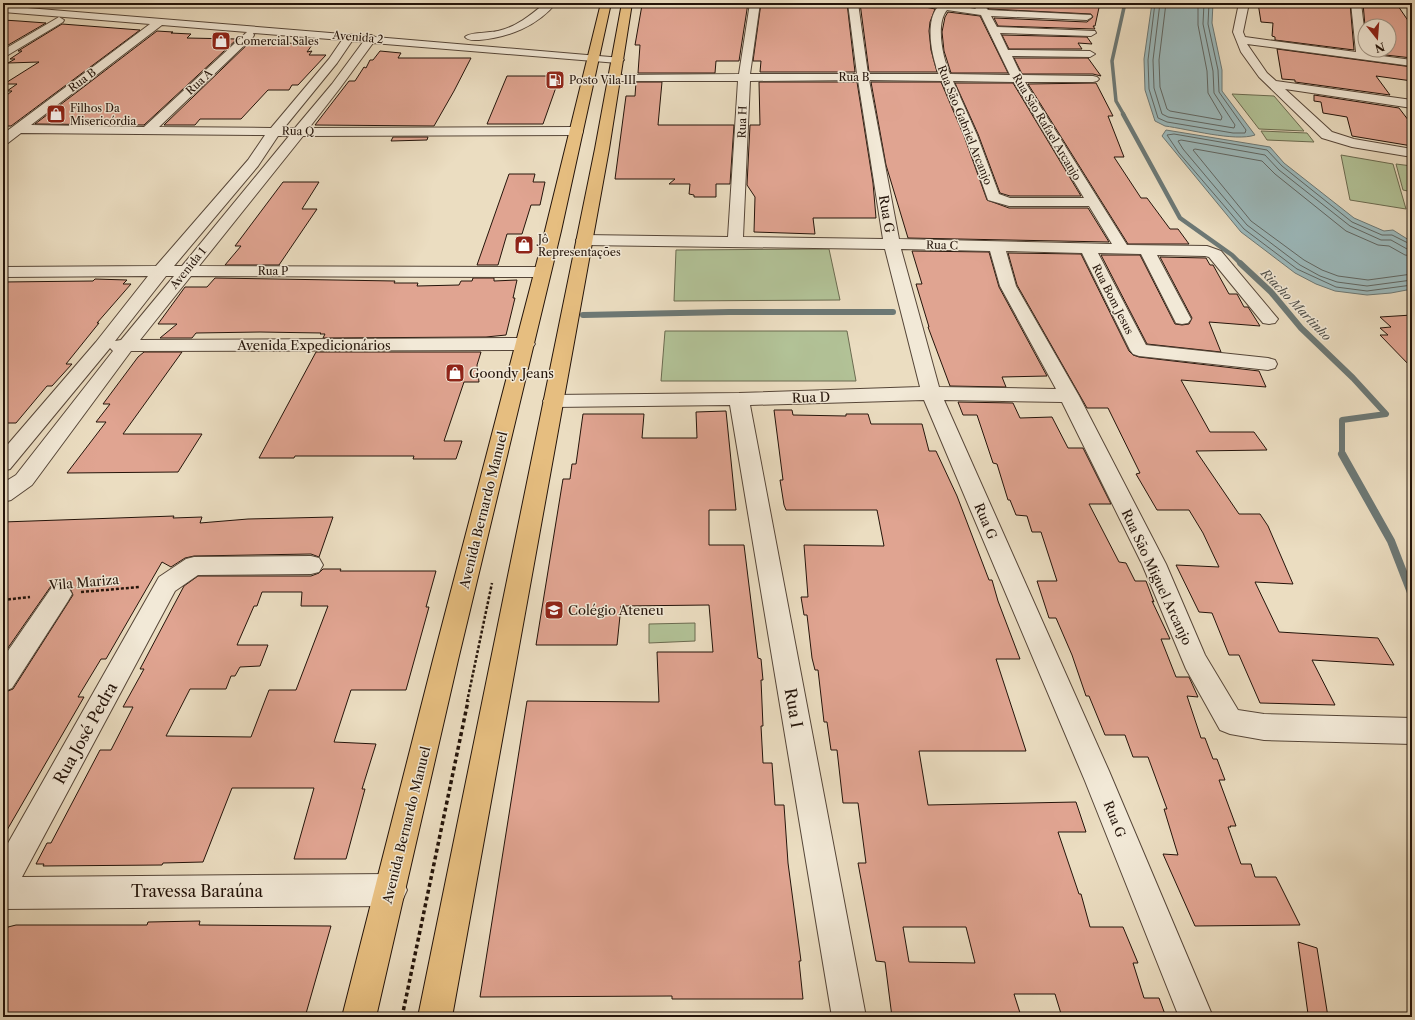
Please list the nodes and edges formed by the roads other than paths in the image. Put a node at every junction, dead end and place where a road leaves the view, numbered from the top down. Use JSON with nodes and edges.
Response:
{"nodes":[{"id":1,"x":43,"y":3,"type":"edge"},
{"id":2,"x":551,"y":3,"type":"edge"},
{"id":3,"x":606,"y":3,"type":"edge"},
{"id":4,"x":627,"y":3,"type":"edge"},
{"id":5,"x":755,"y":3,"type":"edge"},
{"id":6,"x":853,"y":3,"type":"edge"},
{"id":7,"x":921,"y":3,"type":"edge"},
{"id":8,"x":976,"y":3,"type":"edge"},
{"id":9,"x":1244,"y":3,"type":"edge"},
{"id":10,"x":1356,"y":3,"type":"edge"},
{"id":11,"x":944,"y":6,"type":"junction"},
{"id":12,"x":3,"y":9,"type":"edge"},
{"id":13,"x":985,"y":13,"type":"junction"},
{"id":14,"x":3,"y":16,"type":"edge"},
{"id":15,"x":1087,"y":17,"type":"dead end"},
{"id":16,"x":1358,"y":18,"type":"edge"},
{"id":17,"x":59,"y":20,"type":"junction"},
{"id":18,"x":156,"y":24,"type":"junction"},
{"id":19,"x":993,"y":30,"type":"junction"},
{"id":20,"x":394,"y":31,"type":"dead end"},
{"id":21,"x":1091,"y":33,"type":"dead end"},
{"id":22,"x":249,"y":35,"type":"junction"},
{"id":23,"x":464,"y":36,"type":"dead end"},
{"id":24,"x":348,"y":40,"type":"junction"},
{"id":25,"x":1240,"y":40,"type":"junction"},
{"id":26,"x":369,"y":42,"type":"junction"},
{"id":27,"x":1004,"y":53,"type":"junction"},
{"id":28,"x":1090,"y":54,"type":"dead end"},
{"id":29,"x":3,"y":55,"type":"edge"},
{"id":30,"x":1357,"y":55,"type":"edge"},
{"id":31,"x":1376,"y":58,"type":"edge"},
{"id":32,"x":593,"y":60,"type":"junction"},
{"id":33,"x":1412,"y":63,"type":"edge"},
{"id":34,"x":616,"y":67,"type":"junction"},
{"id":35,"x":864,"y":77,"type":"junction"},
{"id":36,"x":945,"y":77,"type":"junction"},
{"id":37,"x":744,"y":78,"type":"junction"},
{"id":38,"x":1017,"y":78,"type":"junction"},
{"id":39,"x":1093,"y":79,"type":"dead end"},
{"id":40,"x":1275,"y":84,"type":"junction"},
{"id":41,"x":1412,"y":104,"type":"edge"},
{"id":42,"x":19,"y":129,"type":"junction"},
{"id":43,"x":148,"y":130,"type":"junction"},
{"id":44,"x":275,"y":131,"type":"junction"},
{"id":45,"x":577,"y":131,"type":"junction"},
{"id":46,"x":298,"y":132,"type":"junction"},
{"id":47,"x":3,"y":140,"type":"edge"},
{"id":48,"x":1412,"y":153,"type":"edge"},
{"id":49,"x":1093,"y":202,"type":"junction"},
{"id":50,"x":584,"y":240,"type":"junction"},
{"id":51,"x":735,"y":242,"type":"junction"},
{"id":52,"x":892,"y":244,"type":"junction"},
{"id":53,"x":997,"y":246,"type":"junction"},
{"id":54,"x":1088,"y":249,"type":"junction"},
{"id":55,"x":1123,"y":250,"type":"junction"},
{"id":56,"x":1147,"y":250,"type":"junction"},
{"id":57,"x":161,"y":271,"type":"junction"},
{"id":58,"x":186,"y":271,"type":"junction"},
{"id":59,"x":3,"y":272,"type":"edge"},
{"id":60,"x":542,"y":272,"type":"junction"},
{"id":61,"x":1182,"y":319,"type":"dead end"},
{"id":62,"x":1269,"y":319,"type":"dead end"},
{"id":63,"x":526,"y":344,"type":"junction"},
{"id":64,"x":127,"y":345,"type":"junction"},
{"id":65,"x":102,"y":346,"type":"junction"},
{"id":66,"x":1268,"y":364,"type":"dead end"},
{"id":67,"x":931,"y":393,"type":"junction"},
{"id":68,"x":1069,"y":396,"type":"junction"},
{"id":69,"x":739,"y":399,"type":"junction"},
{"id":70,"x":553,"y":401,"type":"junction"},
{"id":71,"x":3,"y":464,"type":"edge"},
{"id":72,"x":3,"y":494,"type":"edge"},
{"id":73,"x":311,"y":565,"type":"dead end"},
{"id":74,"x":60,"y":594,"type":"road end"},
{"id":75,"x":3,"y":680,"type":"edge"},
{"id":76,"x":1412,"y":731,"type":"edge"},
{"id":77,"x":3,"y":882,"type":"edge"},
{"id":78,"x":390,"y":890,"type":"junction"},
{"id":79,"x":3,"y":893,"type":"edge"},
{"id":80,"x":359,"y":1017,"type":"edge"},
{"id":81,"x":435,"y":1017,"type":"edge"},
{"id":82,"x":849,"y":1017,"type":"edge"},
{"id":83,"x":1196,"y":1017,"type":"edge"}],
"edges":[{"from":1,"to":20,"type":"street"},
{"from":2,"to":23,"type":"street"},
{"from":3,"to":32,"type":"main road","name":"Avenida Bernardo Manuel"},
{"from":4,"to":34,"type":"main road"},
{"from":5,"to":37,"type":"street","name":"Rua H"},
{"from":6,"to":35,"type":"street","name":"Rua G"},
{"from":7,"to":11,"type":"street"},
{"from":8,"to":13,"type":"street","name":"Rua São Rafael Arcanjo"},
{"from":9,"to":25,"type":"street"},
{"from":10,"to":16,"type":"street"},
{"from":11,"to":13,"type":"street"},
{"from":11,"to":36,"type":"street","name":"Rua São Gabriel Arcanjo"},
{"from":12,"to":18,"type":"street","name":"Avenida 2"},
{"from":13,"to":15,"type":"street"},
{"from":13,"to":19,"type":"street","name":"Rua São Rafael Arcanjo"},
{"from":14,"to":17,"type":"street","name":"Avenida 2"},
{"from":17,"to":18,"type":"street","name":"Avenida 2"},
{"from":17,"to":29,"type":"street"},
{"from":18,"to":22,"type":"street","name":"Avenida 2"},
{"from":18,"to":24,"type":"street","name":"Avenida 2"},
{"from":18,"to":42,"type":"street","name":"Rua B"},
{"from":19,"to":21,"type":"street"},
{"from":19,"to":27,"type":"street","name":"Rua São Rafael Arcanjo"},
{"from":22,"to":24,"type":"street","name":"Avenida 2"},
{"from":22,"to":43,"type":"street","name":"Rua A"},
{"from":24,"to":26,"type":"street","name":"Avenida 2"},
{"from":24,"to":44,"type":"street","name":"Avenida 1"},
{"from":25,"to":30,"type":"street"},
{"from":25,"to":40,"type":"street"},
{"from":26,"to":32,"type":"street","name":"Avenida 2"},
{"from":26,"to":46,"type":"street","name":"Avenida 1"},
{"from":27,"to":28,"type":"street"},
{"from":27,"to":38,"type":"street","name":"Rua São Rafael Arcanjo"},
{"from":31,"to":33,"type":"street"},
{"from":32,"to":34,"type":"street","name":"Avenida 2"},
{"from":32,"to":45,"type":"main road","name":"Avenida Bernardo Manuel"},
{"from":34,"to":37,"type":"street","name":"Rua B"},
{"from":34,"to":50,"type":"main road"},
{"from":35,"to":36,"type":"street","name":"Rua B"},
{"from":35,"to":37,"type":"street","name":"Rua B"},
{"from":35,"to":52,"type":"street","name":"Rua G"},
{"from":36,"to":38,"type":"street","name":"Rua B"},
{"from":36,"to":49,"type":"street","name":"Rua São Gabriel Arcanjo"},
{"from":37,"to":51,"type":"street","name":"Rua H"},
{"from":38,"to":39,"type":"street","name":"Rua B"},
{"from":38,"to":49,"type":"street","name":"Rua São Rafael Arcanjo"},
{"from":40,"to":41,"type":"street"},
{"from":40,"to":48,"type":"street"},
{"from":42,"to":43,"type":"street","name":"Rua Q"},
{"from":42,"to":47,"type":"street","name":"Rua B"},
{"from":43,"to":44,"type":"street","name":"Rua Q"},
{"from":44,"to":46,"type":"street","name":"Rua Q"},
{"from":44,"to":57,"type":"street","name":"Avenida 1"},
{"from":45,"to":46,"type":"street","name":"Rua Q"},
{"from":45,"to":60,"type":"main road","name":"Avenida Bernardo Manuel"},
{"from":46,"to":58,"type":"street","name":"Avenida 1"},
{"from":49,"to":55,"type":"street","name":"Rua São Rafael Arcanjo"},
{"from":50,"to":51,"type":"street","name":"Rua C"},
{"from":50,"to":70,"type":"main road"},
{"from":51,"to":52,"type":"street","name":"Rua C"},
{"from":52,"to":53,"type":"street","name":"Rua C"},
{"from":52,"to":67,"type":"street","name":"Rua G"},
{"from":53,"to":54,"type":"street","name":"Rua C"},
{"from":53,"to":68,"type":"street","name":"Rua São Miguel Arcanjo"},
{"from":54,"to":55,"type":"street","name":"Rua C"},
{"from":54,"to":66,"type":"street","name":"Rua Bom Jesus"},
{"from":55,"to":56,"type":"street","name":"Rua C"},
{"from":56,"to":61,"type":"street"},
{"from":56,"to":62,"type":"street","name":"Rua C"},
{"from":57,"to":58,"type":"street","name":"Rua P"},
{"from":57,"to":59,"type":"street","name":"Rua P"},
{"from":57,"to":65,"type":"street","name":"Avenida 1"},
{"from":58,"to":60,"type":"street","name":"Rua P"},
{"from":58,"to":64,"type":"street","name":"Avenida 1"},
{"from":60,"to":63,"type":"main road","name":"Avenida Bernardo Manuel"},
{"from":63,"to":64,"type":"street","name":"Avenida Expedicionários"},
{"from":63,"to":78,"type":"main road","name":"Avenida Bernardo Manuel"},
{"from":64,"to":65,"type":"street","name":"Avenida Expedicionários"},
{"from":64,"to":72,"type":"street","name":"Avenida 1"},
{"from":65,"to":71,"type":"street","name":"Avenida 1"},
{"from":67,"to":68,"type":"street","name":"Rua D"},
{"from":67,"to":69,"type":"street","name":"Rua D"},
{"from":67,"to":83,"type":"street","name":"Rua G"},
{"from":68,"to":76,"type":"street","name":"Rua São Miguel Arcanjo"},
{"from":69,"to":70,"type":"street","name":"Rua D"},
{"from":69,"to":82,"type":"street","name":"Rua I"},
{"from":70,"to":81,"type":"main road"},
{"from":73,"to":77,"type":"street","name":"Rua José Pedra"},
{"from":74,"to":75,"type":"street"},
{"from":78,"to":79,"type":"street","name":"Travessa Baraúna"},
{"from":78,"to":80,"type":"main road","name":"Avenida Bernardo Manuel"}]}
